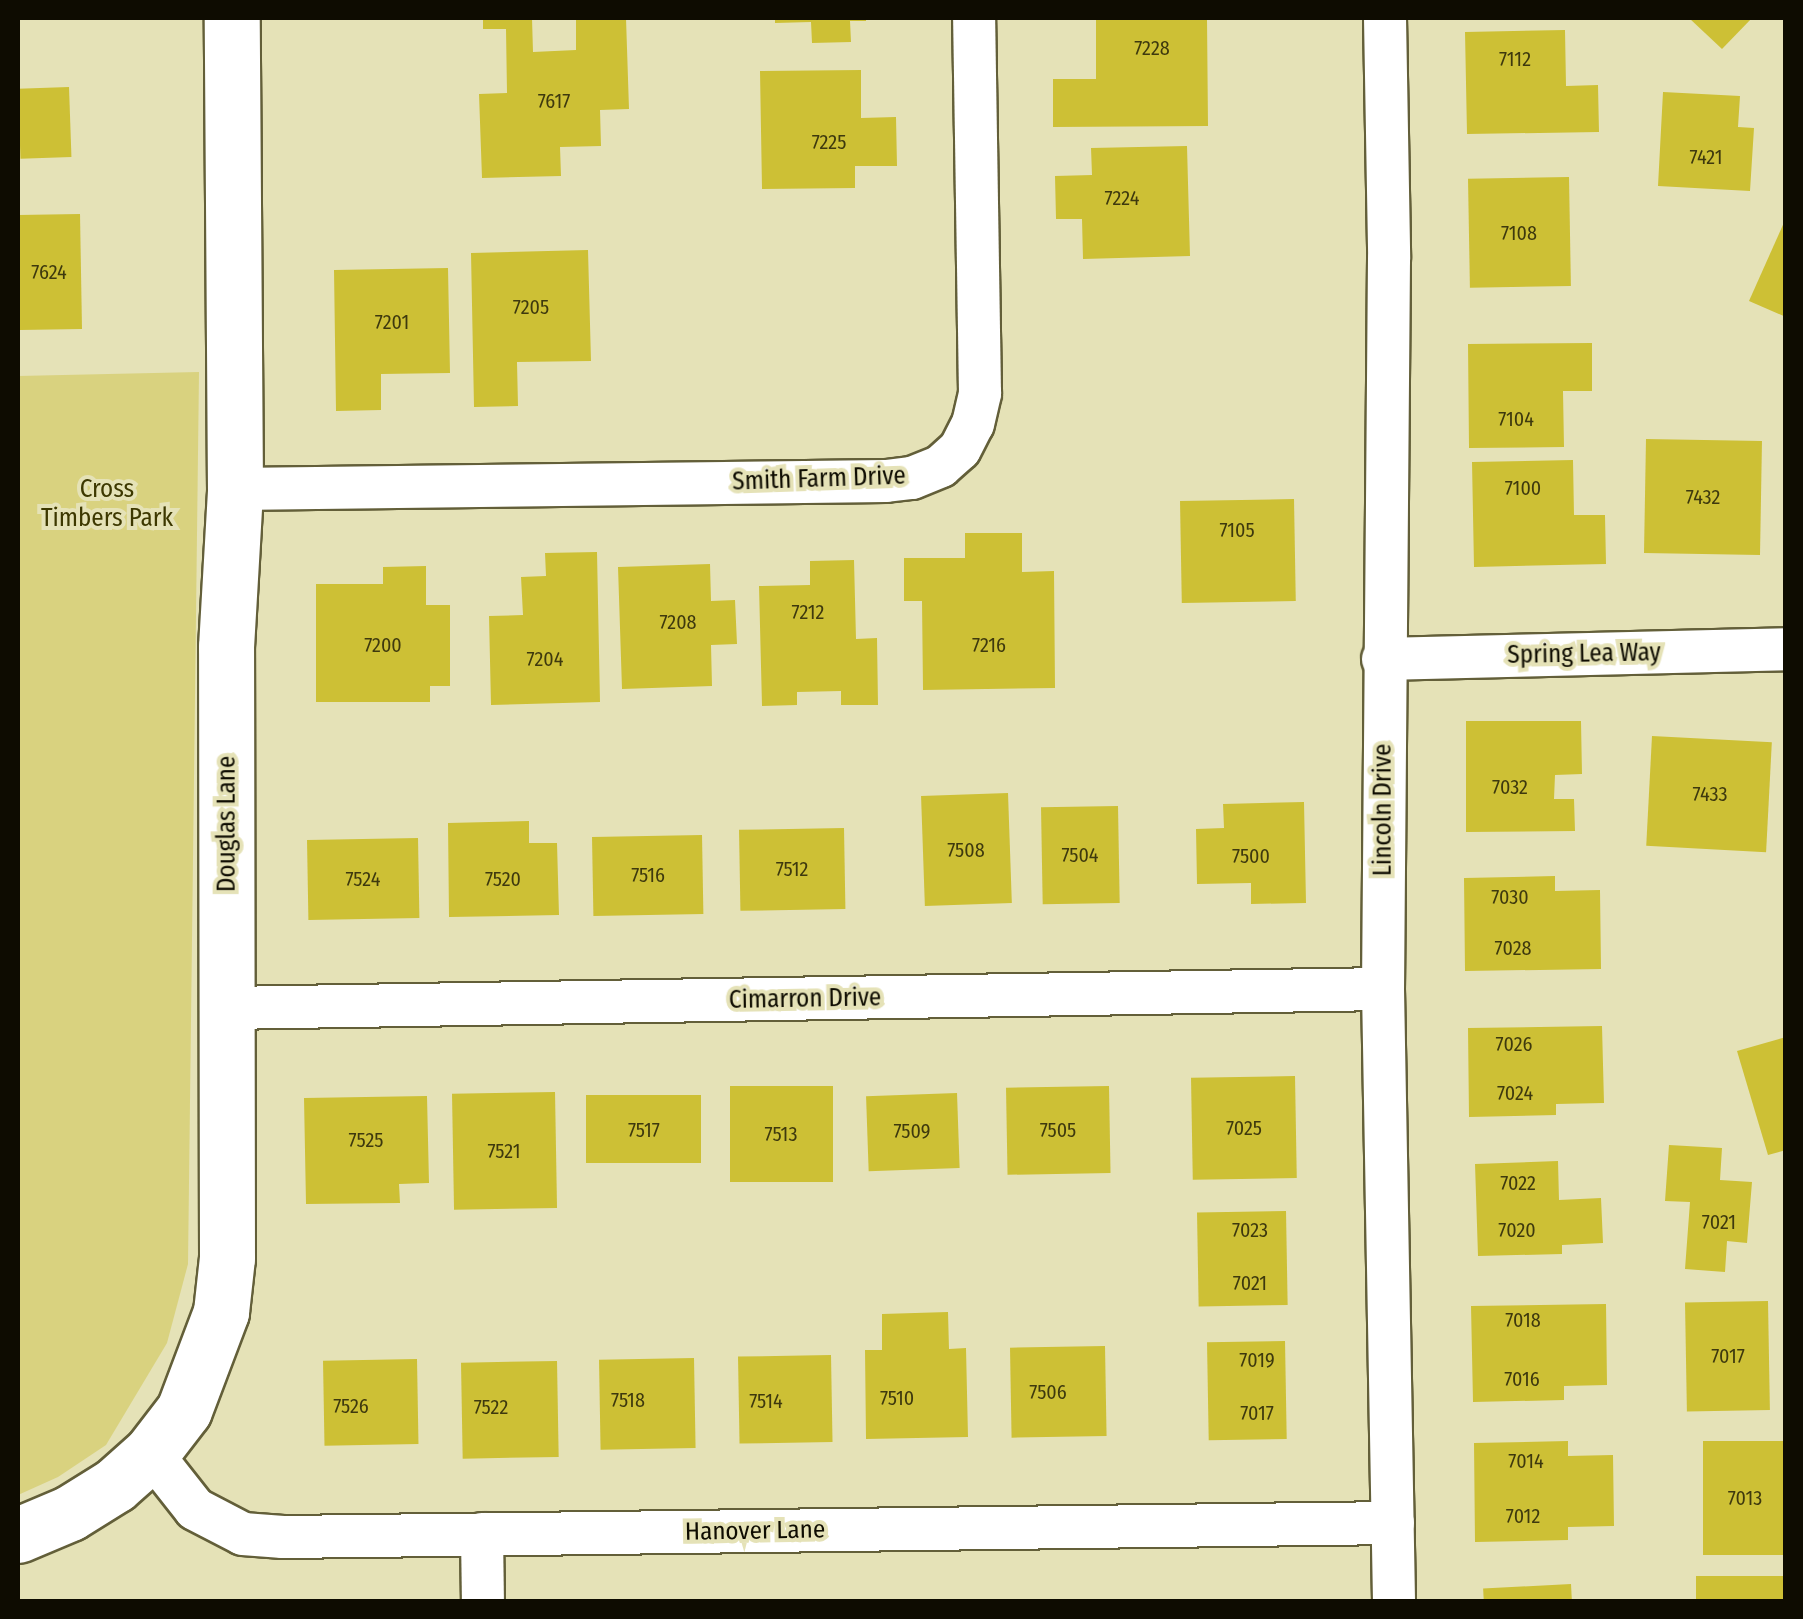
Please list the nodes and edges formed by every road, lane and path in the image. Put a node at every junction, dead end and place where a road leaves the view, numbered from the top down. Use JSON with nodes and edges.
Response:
{"nodes":[{"id":1,"x":232,"y":18,"type":"edge"},
{"id":2,"x":974,"y":18,"type":"edge"},
{"id":3,"x":1385,"y":18,"type":"edge"},
{"id":4,"x":236,"y":489,"type":"junction"},
{"id":5,"x":1786,"y":649,"type":"edge"},
{"id":6,"x":1383,"y":659,"type":"junction"},
{"id":7,"x":1383,"y":990,"type":"junction"},
{"id":8,"x":227,"y":1008,"type":"junction"},
{"id":9,"x":150,"y":1453,"type":"junction"},
{"id":10,"x":1393,"y":1523,"type":"junction"},
{"id":11,"x":482,"y":1534,"type":"junction"},
{"id":12,"x":18,"y":1536,"type":"edge"},
{"id":13,"x":483,"y":1602,"type":"edge"},
{"id":14,"x":1394,"y":1602,"type":"edge"}],
"edges":[{"from":1,"to":4,"type":"street","name":"Douglas Lane"},
{"from":2,"to":4,"type":"street","name":"Smith Farm Drive"},
{"from":3,"to":6,"type":"street","name":"Lincoln Drive"},
{"from":4,"to":8,"type":"street","name":"Douglas Lane"},
{"from":5,"to":6,"type":"street","name":"Spring Lea Way"},
{"from":6,"to":7,"type":"street","name":"Lincoln Drive"},
{"from":7,"to":8,"type":"street","name":"Cimarron Drive"},
{"from":7,"to":10,"type":"street","name":"Lincoln Drive"},
{"from":8,"to":9,"type":"street","name":"Douglas Lane"},
{"from":9,"to":11,"type":"street","name":"Hanover Lane"},
{"from":9,"to":12,"type":"street","name":"Douglas Lane"},
{"from":10,"to":11,"type":"street","name":"Hanover Lane"},
{"from":10,"to":14,"type":"street","name":"Lincoln Drive"},
{"from":11,"to":13,"type":"street"}]}
